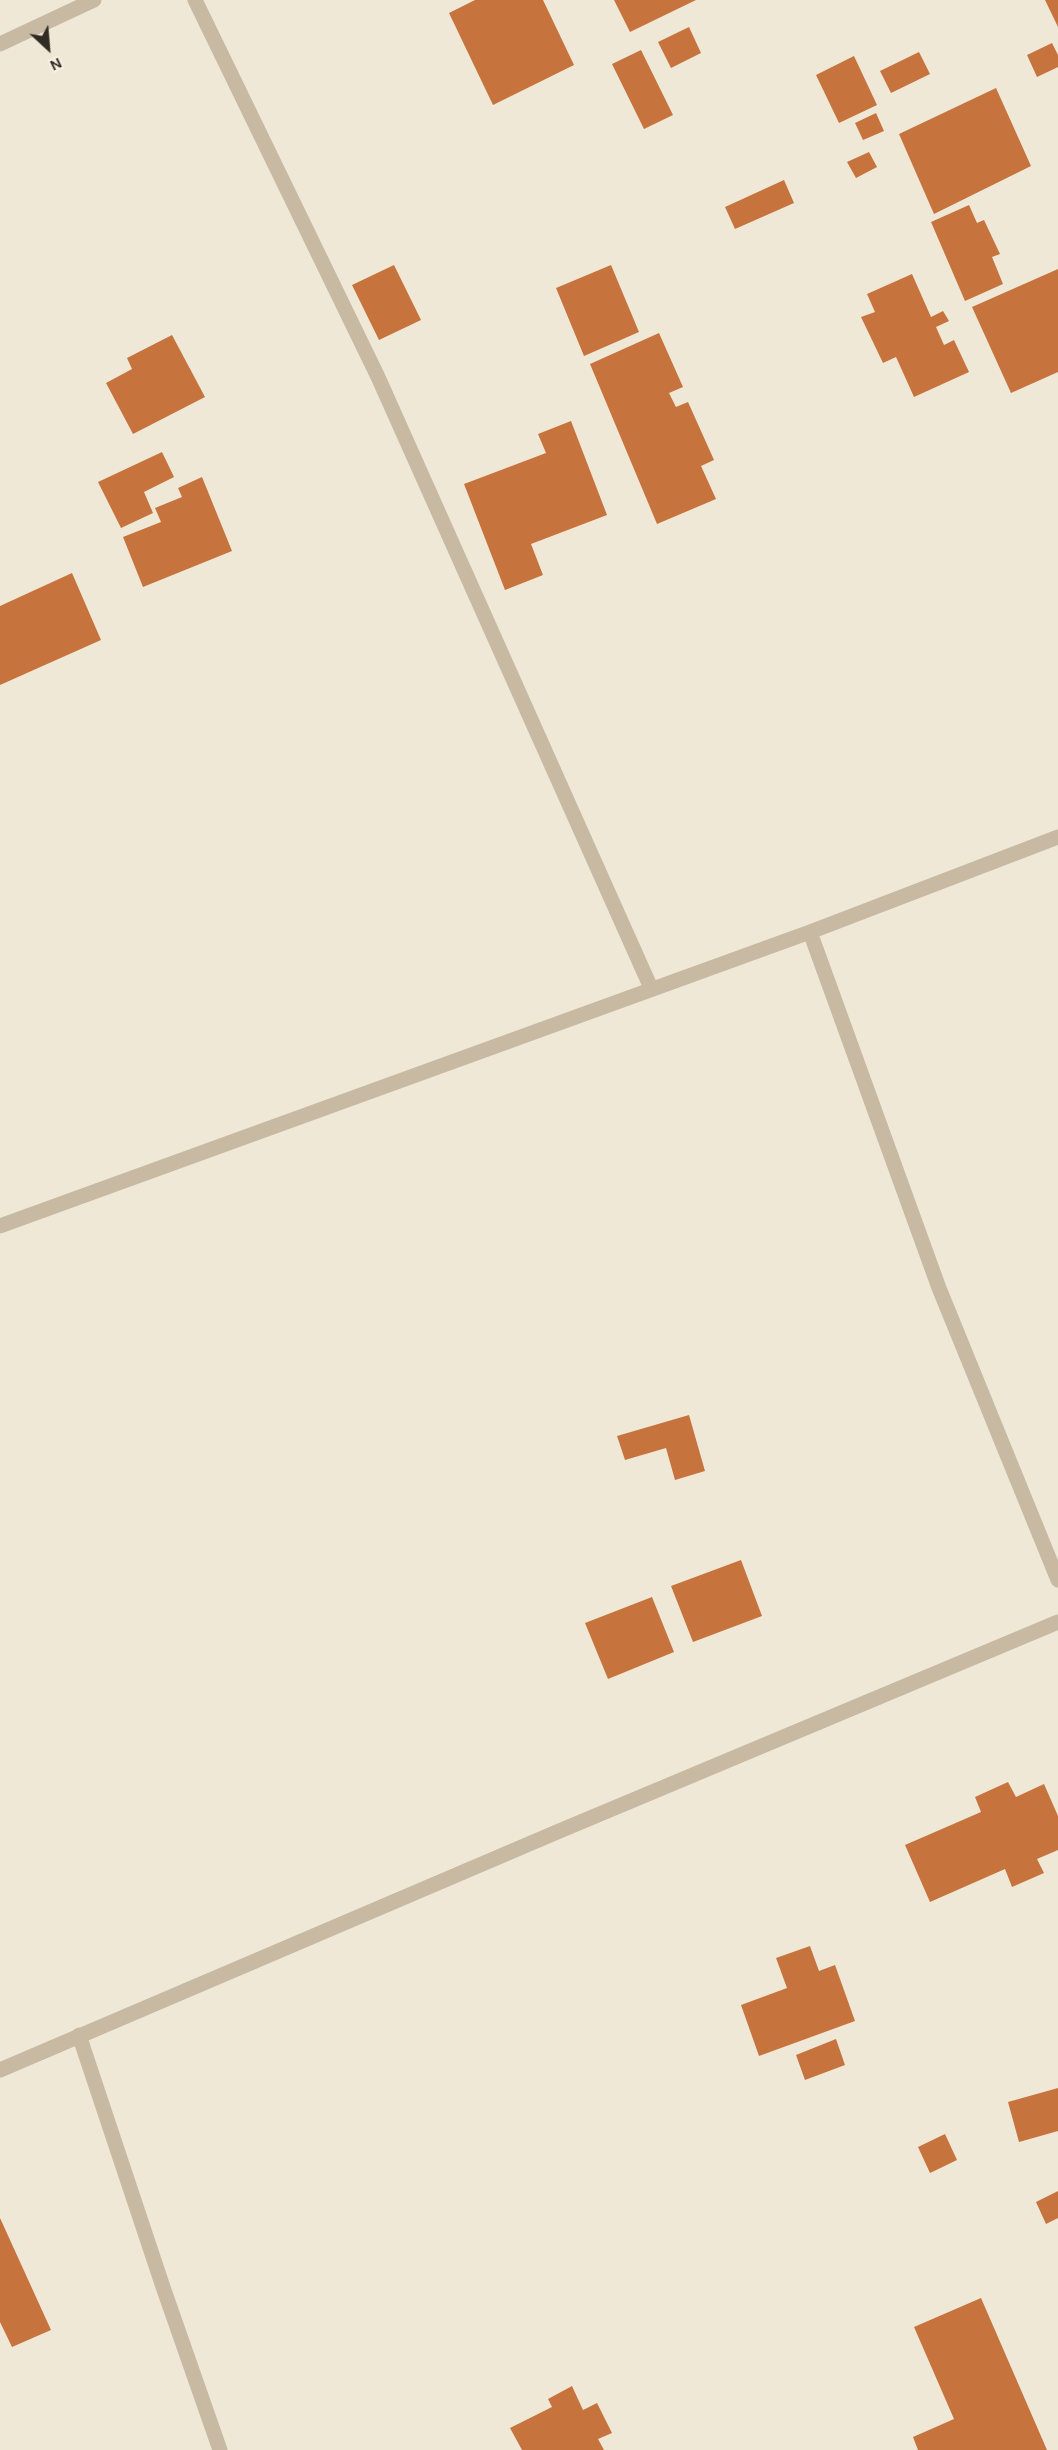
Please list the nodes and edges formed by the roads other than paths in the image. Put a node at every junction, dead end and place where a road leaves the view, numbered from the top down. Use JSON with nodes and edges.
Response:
{"nodes":[{"id":1,"x":94,"y":0,"type":"edge"},
{"id":2,"x":195,"y":0,"type":"edge"},
{"id":3,"x":0,"y":44,"type":"edge"},
{"id":4,"x":1058,"y":837,"type":"edge"},
{"id":5,"x":810,"y":932,"type":"junction"},
{"id":6,"x":651,"y":988,"type":"junction"},
{"id":7,"x":0,"y":1226,"type":"edge"},
{"id":8,"x":1058,"y":1580,"type":"edge"},
{"id":9,"x":1058,"y":1622,"type":"edge"},
{"id":10,"x":79,"y":2035,"type":"junction"},
{"id":11,"x":0,"y":2070,"type":"edge"},
{"id":12,"x":220,"y":2450,"type":"edge"}],
"edges":[{"from":1,"to":3,"type":"street"},
{"from":2,"to":6,"type":"street"},
{"from":4,"to":5,"type":"street"},
{"from":5,"to":6,"type":"street"},
{"from":5,"to":8,"type":"street"},
{"from":6,"to":7,"type":"street"},
{"from":9,"to":10,"type":"street"},
{"from":10,"to":11,"type":"street"},
{"from":10,"to":12,"type":"street"}]}
